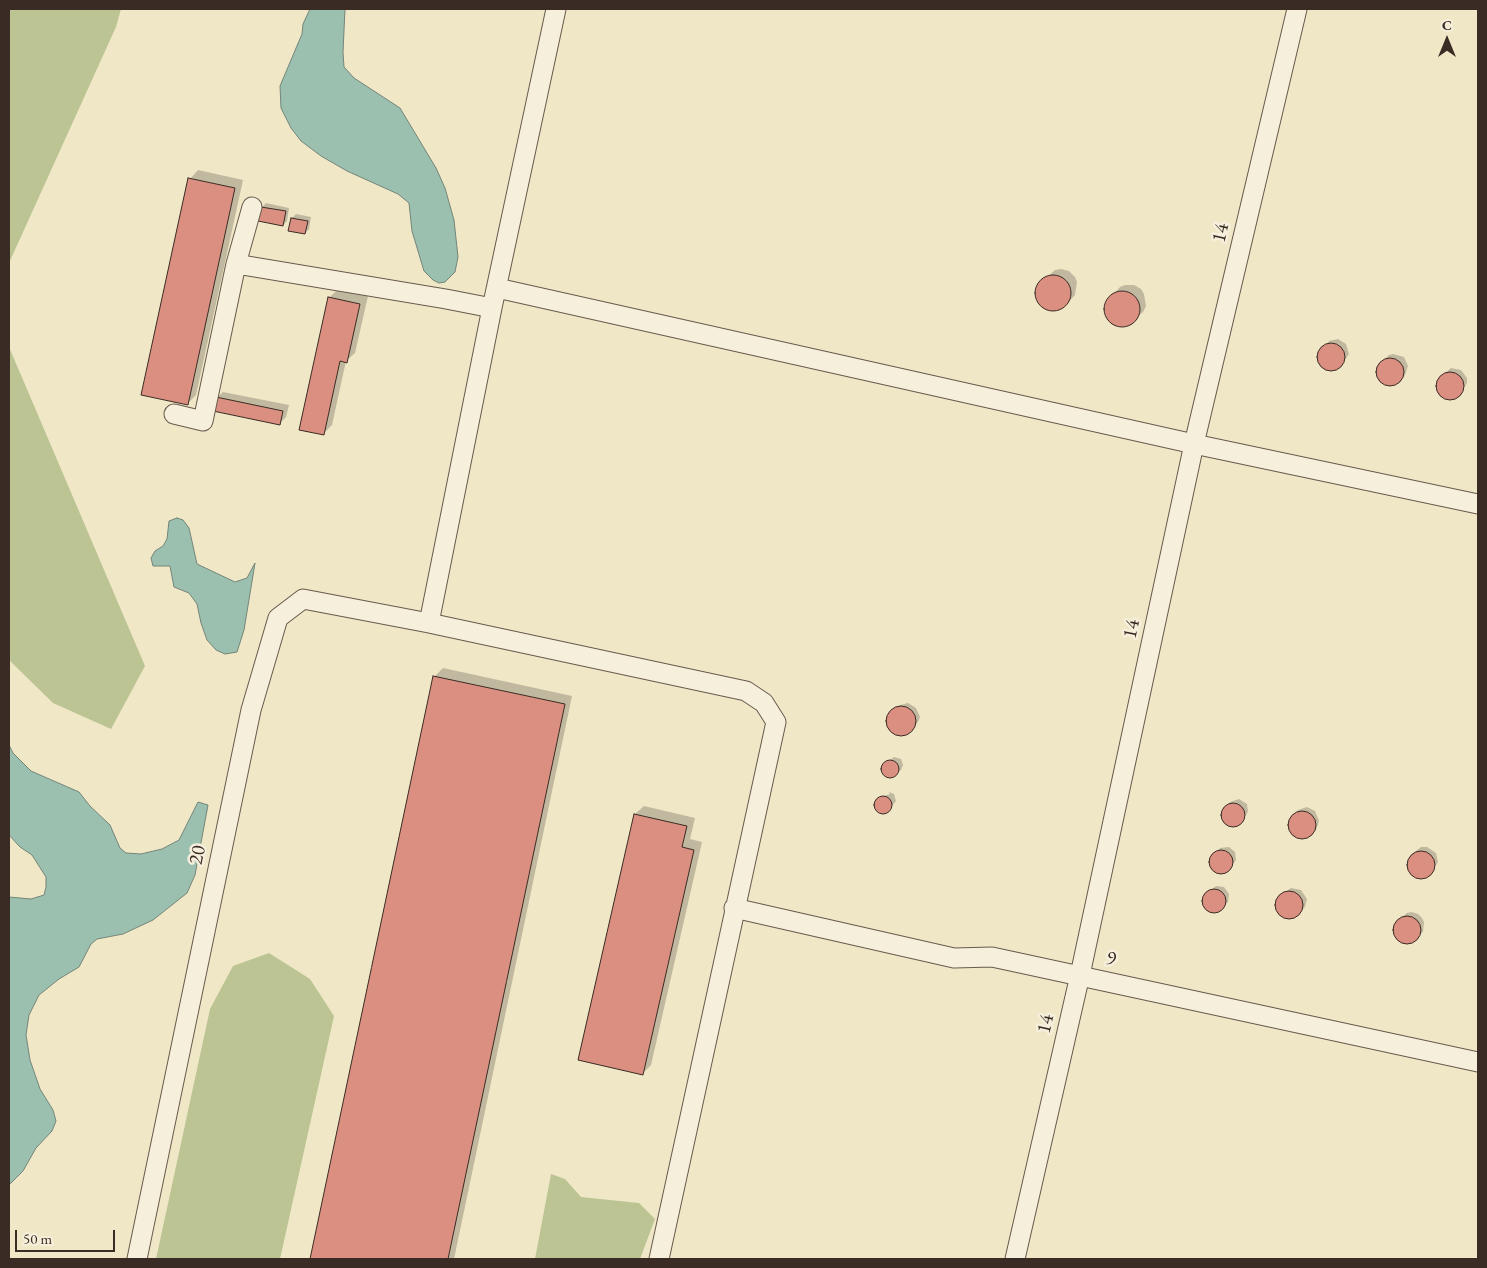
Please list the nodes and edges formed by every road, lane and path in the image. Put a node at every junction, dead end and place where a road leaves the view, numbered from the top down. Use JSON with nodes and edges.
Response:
{"nodes":[{"id":1,"x":556,"y":9,"type":"edge"},
{"id":2,"x":1297,"y":9,"type":"edge"},
{"id":3,"x":252,"y":207,"type":"dead end"},
{"id":4,"x":236,"y":264,"type":"junction"},
{"id":5,"x":497,"y":288,"type":"junction"},
{"id":6,"x":492,"y":308,"type":"junction"},
{"id":7,"x":174,"y":414,"type":"dead end"},
{"id":8,"x":1194,"y":444,"type":"junction"},
{"id":9,"x":1478,"y":504,"type":"edge"},
{"id":10,"x":429,"y":623,"type":"junction"},
{"id":11,"x":734,"y":908,"type":"junction"},
{"id":12,"x":1080,"y":975,"type":"junction"},
{"id":13,"x":1478,"y":1062,"type":"edge"},
{"id":14,"x":137,"y":1259,"type":"edge"},
{"id":15,"x":659,"y":1259,"type":"edge"},
{"id":16,"x":1016,"y":1259,"type":"edge"}],
"edges":[{"from":1,"to":5,"type":"lane"},
{"from":2,"to":8,"type":"lane","name":"14","number":"14"},
{"from":3,"to":4,"type":"lane"},
{"from":4,"to":6,"type":"lane"},
{"from":4,"to":7,"type":"lane"},
{"from":5,"to":6,"type":"lane"},
{"from":5,"to":8,"type":"lane"},
{"from":6,"to":10,"type":"lane"},
{"from":8,"to":9,"type":"lane"},
{"from":8,"to":12,"type":"lane","name":"14","number":"14"},
{"from":10,"to":11,"type":"lane","name":"20"},
{"from":10,"to":14,"type":"lane","name":"20","number":"20"},
{"from":11,"to":12,"type":"lane","name":"9","number":"9"},
{"from":11,"to":15,"type":"lane","name":"20"},
{"from":12,"to":13,"type":"lane","name":"9","number":"9"},
{"from":12,"to":16,"type":"lane","name":"14","number":"14"}]}
